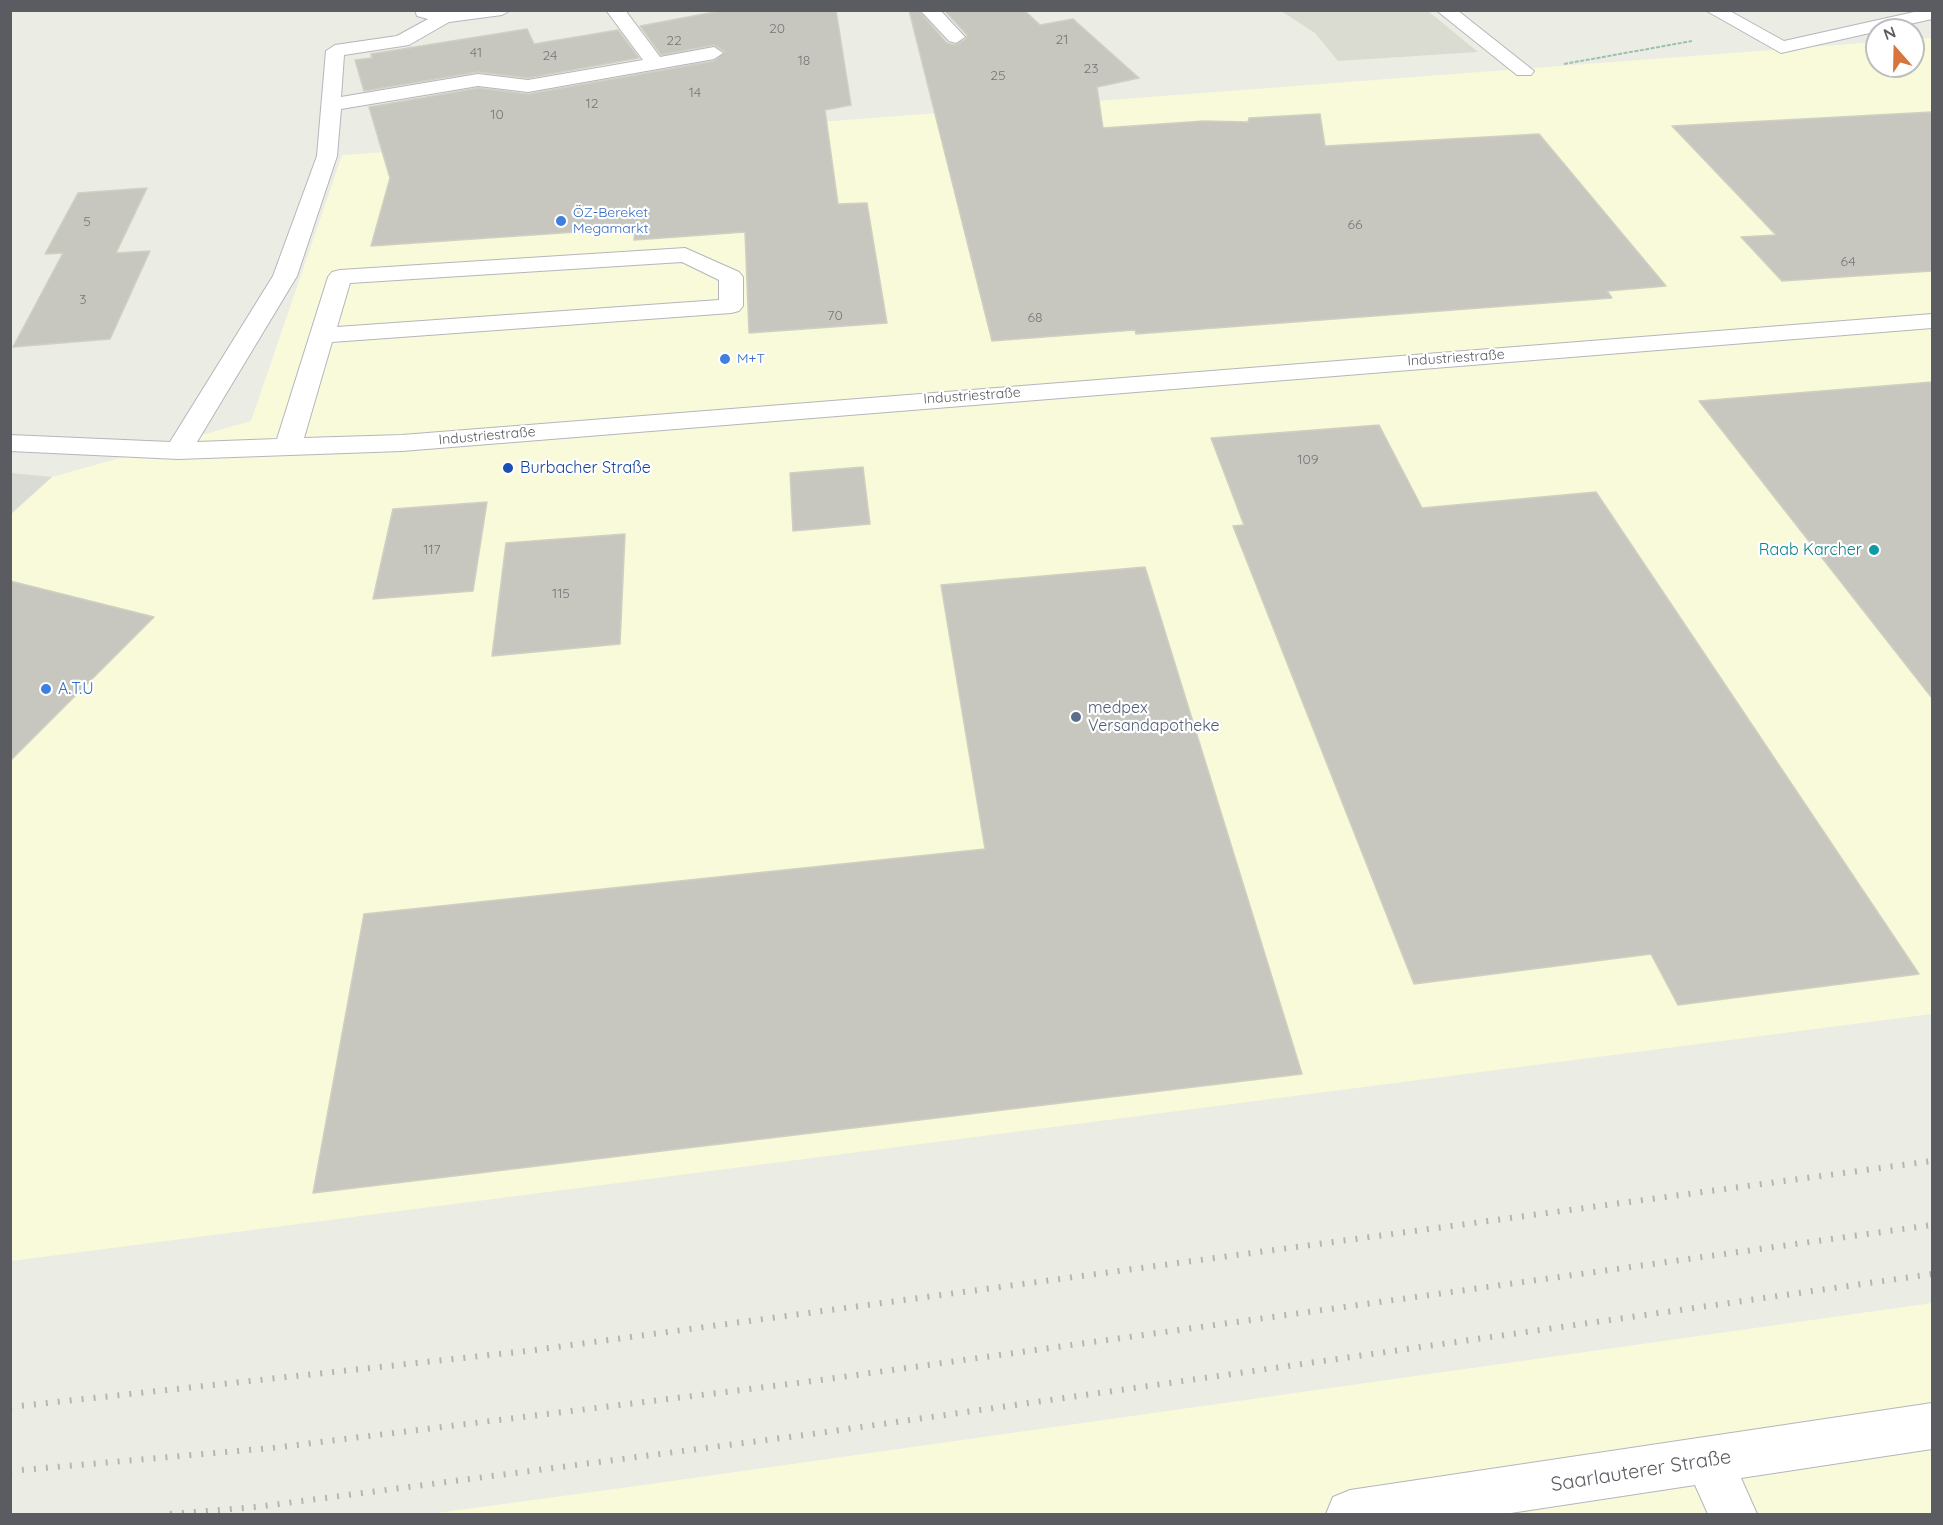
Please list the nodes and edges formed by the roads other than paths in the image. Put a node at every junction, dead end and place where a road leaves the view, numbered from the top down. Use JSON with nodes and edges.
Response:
{"nodes":[{"id":1,"x":502,"y":10,"type":"edge"},
{"id":2,"x":615,"y":10,"type":"edge"},
{"id":3,"x":930,"y":10,"type":"edge"},
{"id":4,"x":1445,"y":10,"type":"edge"},
{"id":5,"x":1713,"y":10,"type":"edge"},
{"id":6,"x":433,"y":14,"type":"edge"},
{"id":7,"x":1932,"y":14,"type":"edge"},
{"id":8,"x":956,"y":37,"type":"dead end"},
{"id":9,"x":714,"y":53,"type":"dead end"},
{"id":10,"x":655,"y":63,"type":"junction"},
{"id":11,"x":1524,"y":71,"type":"road end"},
{"id":12,"x":333,"y":104,"type":"junction"},
{"id":13,"x":1932,"y":321,"type":"edge"},
{"id":14,"x":323,"y":335,"type":"junction"},
{"id":15,"x":10,"y":443,"type":"edge"},
{"id":16,"x":287,"y":449,"type":"junction"},
{"id":17,"x":178,"y":451,"type":"junction"},
{"id":18,"x":1932,"y":1426,"type":"edge"},
{"id":19,"x":1708,"y":1461,"type":"junction"},
{"id":20,"x":1350,"y":1515,"type":"edge"},
{"id":21,"x":1733,"y":1515,"type":"edge"}],
"edges":[{"from":1,"to":6,"type":"street"},
{"from":2,"to":10,"type":"street"},
{"from":3,"to":8,"type":"street"},
{"from":4,"to":11,"type":"street"},
{"from":5,"to":7,"type":"street"},
{"from":6,"to":12,"type":"street"},
{"from":9,"to":10,"type":"street"},
{"from":10,"to":12,"type":"street"},
{"from":12,"to":17,"type":"street"},
{"from":13,"to":16,"type":"street","name":"Industriestraße"},
{"from":14,"to":14,"type":"street"},
{"from":14,"to":16,"type":"street"},
{"from":15,"to":17,"type":"street","name":"Industriestraße"},
{"from":16,"to":17,"type":"street","name":"Industriestraße"},
{"from":18,"to":19,"type":"street","name":"Saarlauterer Straße"},
{"from":19,"to":20,"type":"street","name":"Saarlauterer Straße"},
{"from":19,"to":21,"type":"street"}]}
